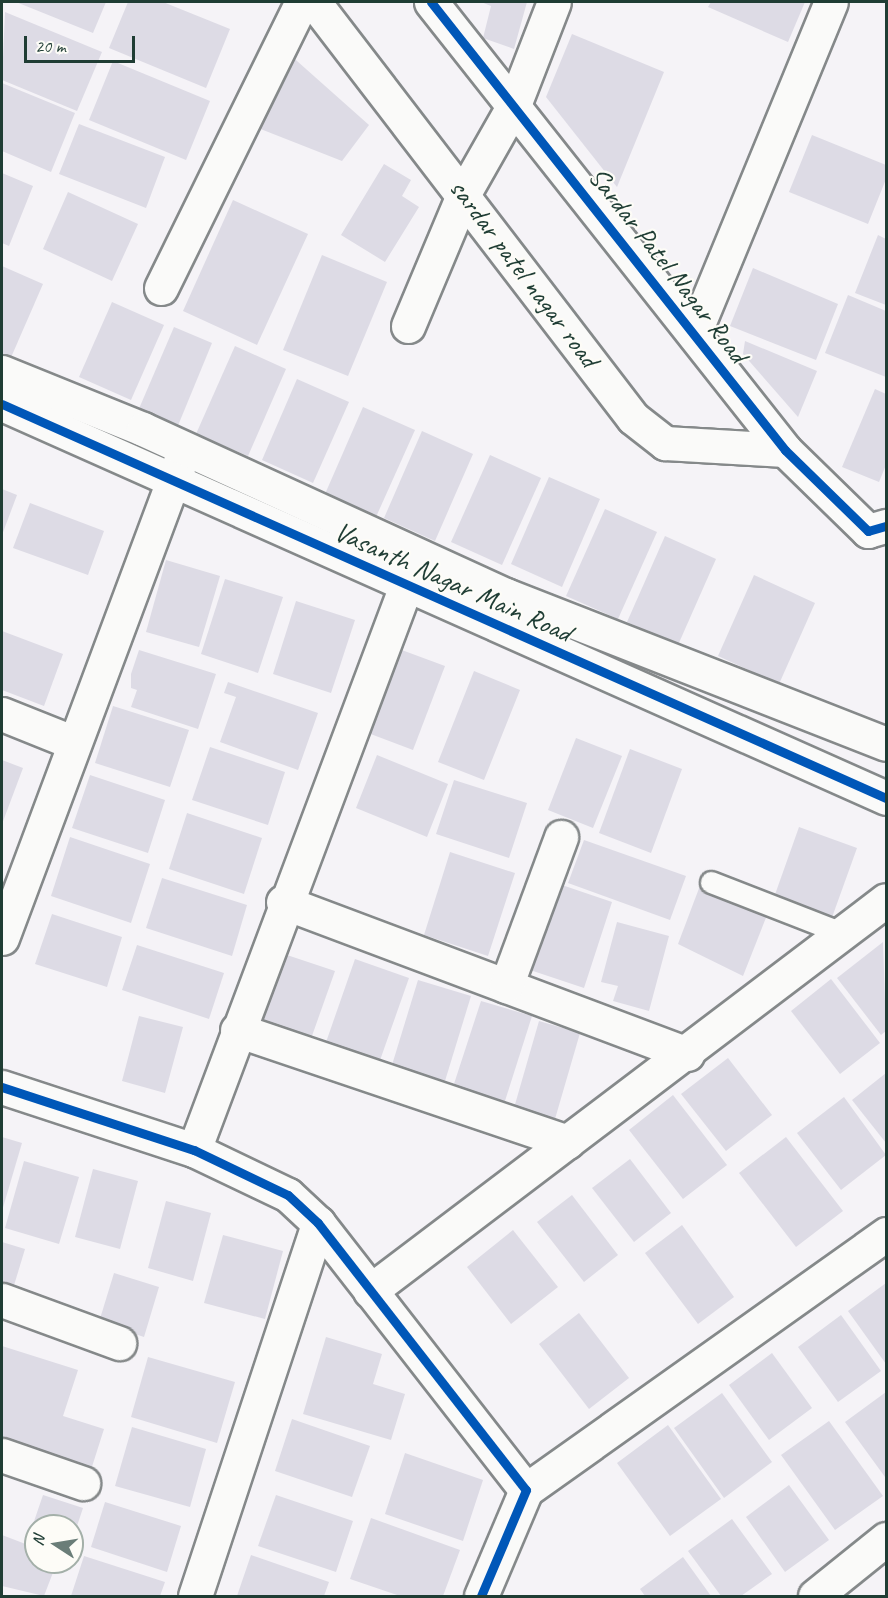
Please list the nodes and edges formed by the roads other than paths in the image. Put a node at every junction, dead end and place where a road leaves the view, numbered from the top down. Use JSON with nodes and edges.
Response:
{"nodes":[{"id":1,"x":302,"y":2,"type":"edge"},
{"id":2,"x":314,"y":2,"type":"edge"},
{"id":3,"x":431,"y":2,"type":"edge"},
{"id":4,"x":554,"y":2,"type":"edge"},
{"id":5,"x":831,"y":2,"type":"edge"},
{"id":6,"x":514,"y":105,"type":"junction"},
{"id":7,"x":464,"y":193,"type":"junction"},
{"id":8,"x":161,"y":288,"type":"dead end"},
{"id":9,"x":408,"y":326,"type":"dead end"},
{"id":10,"x":694,"y":334,"type":"junction"},
{"id":11,"x":2,"y":372,"type":"edge"},
{"id":12,"x":2,"y":404,"type":"edge"},
{"id":13,"x":785,"y":450,"type":"junction"},
{"id":14,"x":179,"y":463,"type":"junction"},
{"id":15,"x":886,"y":526,"type":"edge"},
{"id":16,"x":418,"y":555,"type":"junction"},
{"id":17,"x":404,"y":585,"type":"junction"},
{"id":18,"x":2,"y":714,"type":"edge"},
{"id":19,"x":72,"y":742,"type":"junction"},
{"id":20,"x":886,"y":744,"type":"edge"},
{"id":21,"x":886,"y":798,"type":"edge"},
{"id":22,"x":561,"y":837,"type":"dead end"},
{"id":23,"x":711,"y":882,"type":"dead end"},
{"id":24,"x":886,"y":900,"type":"edge"},
{"id":25,"x":283,"y":902,"type":"junction"},
{"id":26,"x":842,"y":933,"type":"junction"},
{"id":27,"x":2,"y":938,"type":"edge"},
{"id":28,"x":506,"y":986,"type":"junction"},
{"id":29,"x":237,"y":1030,"type":"junction"},
{"id":30,"x":687,"y":1054,"type":"junction"},
{"id":31,"x":2,"y":1087,"type":"edge"},
{"id":32,"x":568,"y":1142,"type":"junction"},
{"id":33,"x":194,"y":1150,"type":"junction"},
{"id":34,"x":318,"y":1223,"type":"junction"},
{"id":35,"x":886,"y":1234,"type":"edge"},
{"id":36,"x":370,"y":1291,"type":"junction"},
{"id":37,"x":2,"y":1300,"type":"edge"},
{"id":38,"x":119,"y":1342,"type":"dead end"},
{"id":39,"x":2,"y":1455,"type":"edge"},
{"id":40,"x":83,"y":1483,"type":"dead end"},
{"id":41,"x":526,"y":1490,"type":"junction"},
{"id":42,"x":881,"y":1554,"type":"edge"},
{"id":43,"x":195,"y":1596,"type":"edge"},
{"id":44,"x":481,"y":1596,"type":"edge"},
{"id":45,"x":815,"y":1596,"type":"edge"}],
"edges":[{"from":1,"to":8,"type":"street"},
{"from":2,"to":7,"type":"street","name":"sardar patel nagar road"},
{"from":3,"to":6,"type":"street","name":"Sardar Patel Nagar Road"},
{"from":4,"to":6,"type":"street"},
{"from":5,"to":10,"type":"street"},
{"from":6,"to":7,"type":"street"},
{"from":6,"to":10,"type":"street","name":"Sardar Patel Nagar Road"},
{"from":7,"to":9,"type":"street"},
{"from":7,"to":13,"type":"street","name":"sardar patel nagar road"},
{"from":10,"to":13,"type":"street","name":"Sardar Patel Nagar Road"},
{"from":11,"to":14,"type":"street","name":"Vasanth Nagar Main Road"},
{"from":12,"to":14,"type":"street","name":"Vasanth Nagar Main Road"},
{"from":13,"to":15,"type":"street","name":"Sardar Patel Nagar Road"},
{"from":14,"to":16,"type":"street","name":"Vasanth Nagar Main Road"},
{"from":14,"to":17,"type":"street","name":"Vasanth Nagar Main Road"},
{"from":14,"to":19,"type":"street"},
{"from":16,"to":17,"type":"street"},
{"from":16,"to":20,"type":"street","name":"Vasanth Nagar Main Road"},
{"from":17,"to":21,"type":"street","name":"Vasanth Nagar Main Road"},
{"from":17,"to":25,"type":"street"},
{"from":18,"to":19,"type":"street"},
{"from":19,"to":27,"type":"street"},
{"from":22,"to":28,"type":"street"},
{"from":23,"to":26,"type":"lane"},
{"from":24,"to":26,"type":"street"},
{"from":25,"to":28,"type":"street"},
{"from":25,"to":29,"type":"street"},
{"from":26,"to":30,"type":"street"},
{"from":28,"to":30,"type":"street"},
{"from":29,"to":32,"type":"street"},
{"from":29,"to":33,"type":"street"},
{"from":30,"to":32,"type":"street"},
{"from":31,"to":33,"type":"street"},
{"from":32,"to":36,"type":"street"},
{"from":33,"to":34,"type":"street"},
{"from":34,"to":36,"type":"street"},
{"from":34,"to":43,"type":"street"},
{"from":35,"to":41,"type":"street"},
{"from":36,"to":41,"type":"street"},
{"from":37,"to":38,"type":"street"},
{"from":39,"to":40,"type":"street"},
{"from":41,"to":44,"type":"street"},
{"from":42,"to":45,"type":"street"}]}
